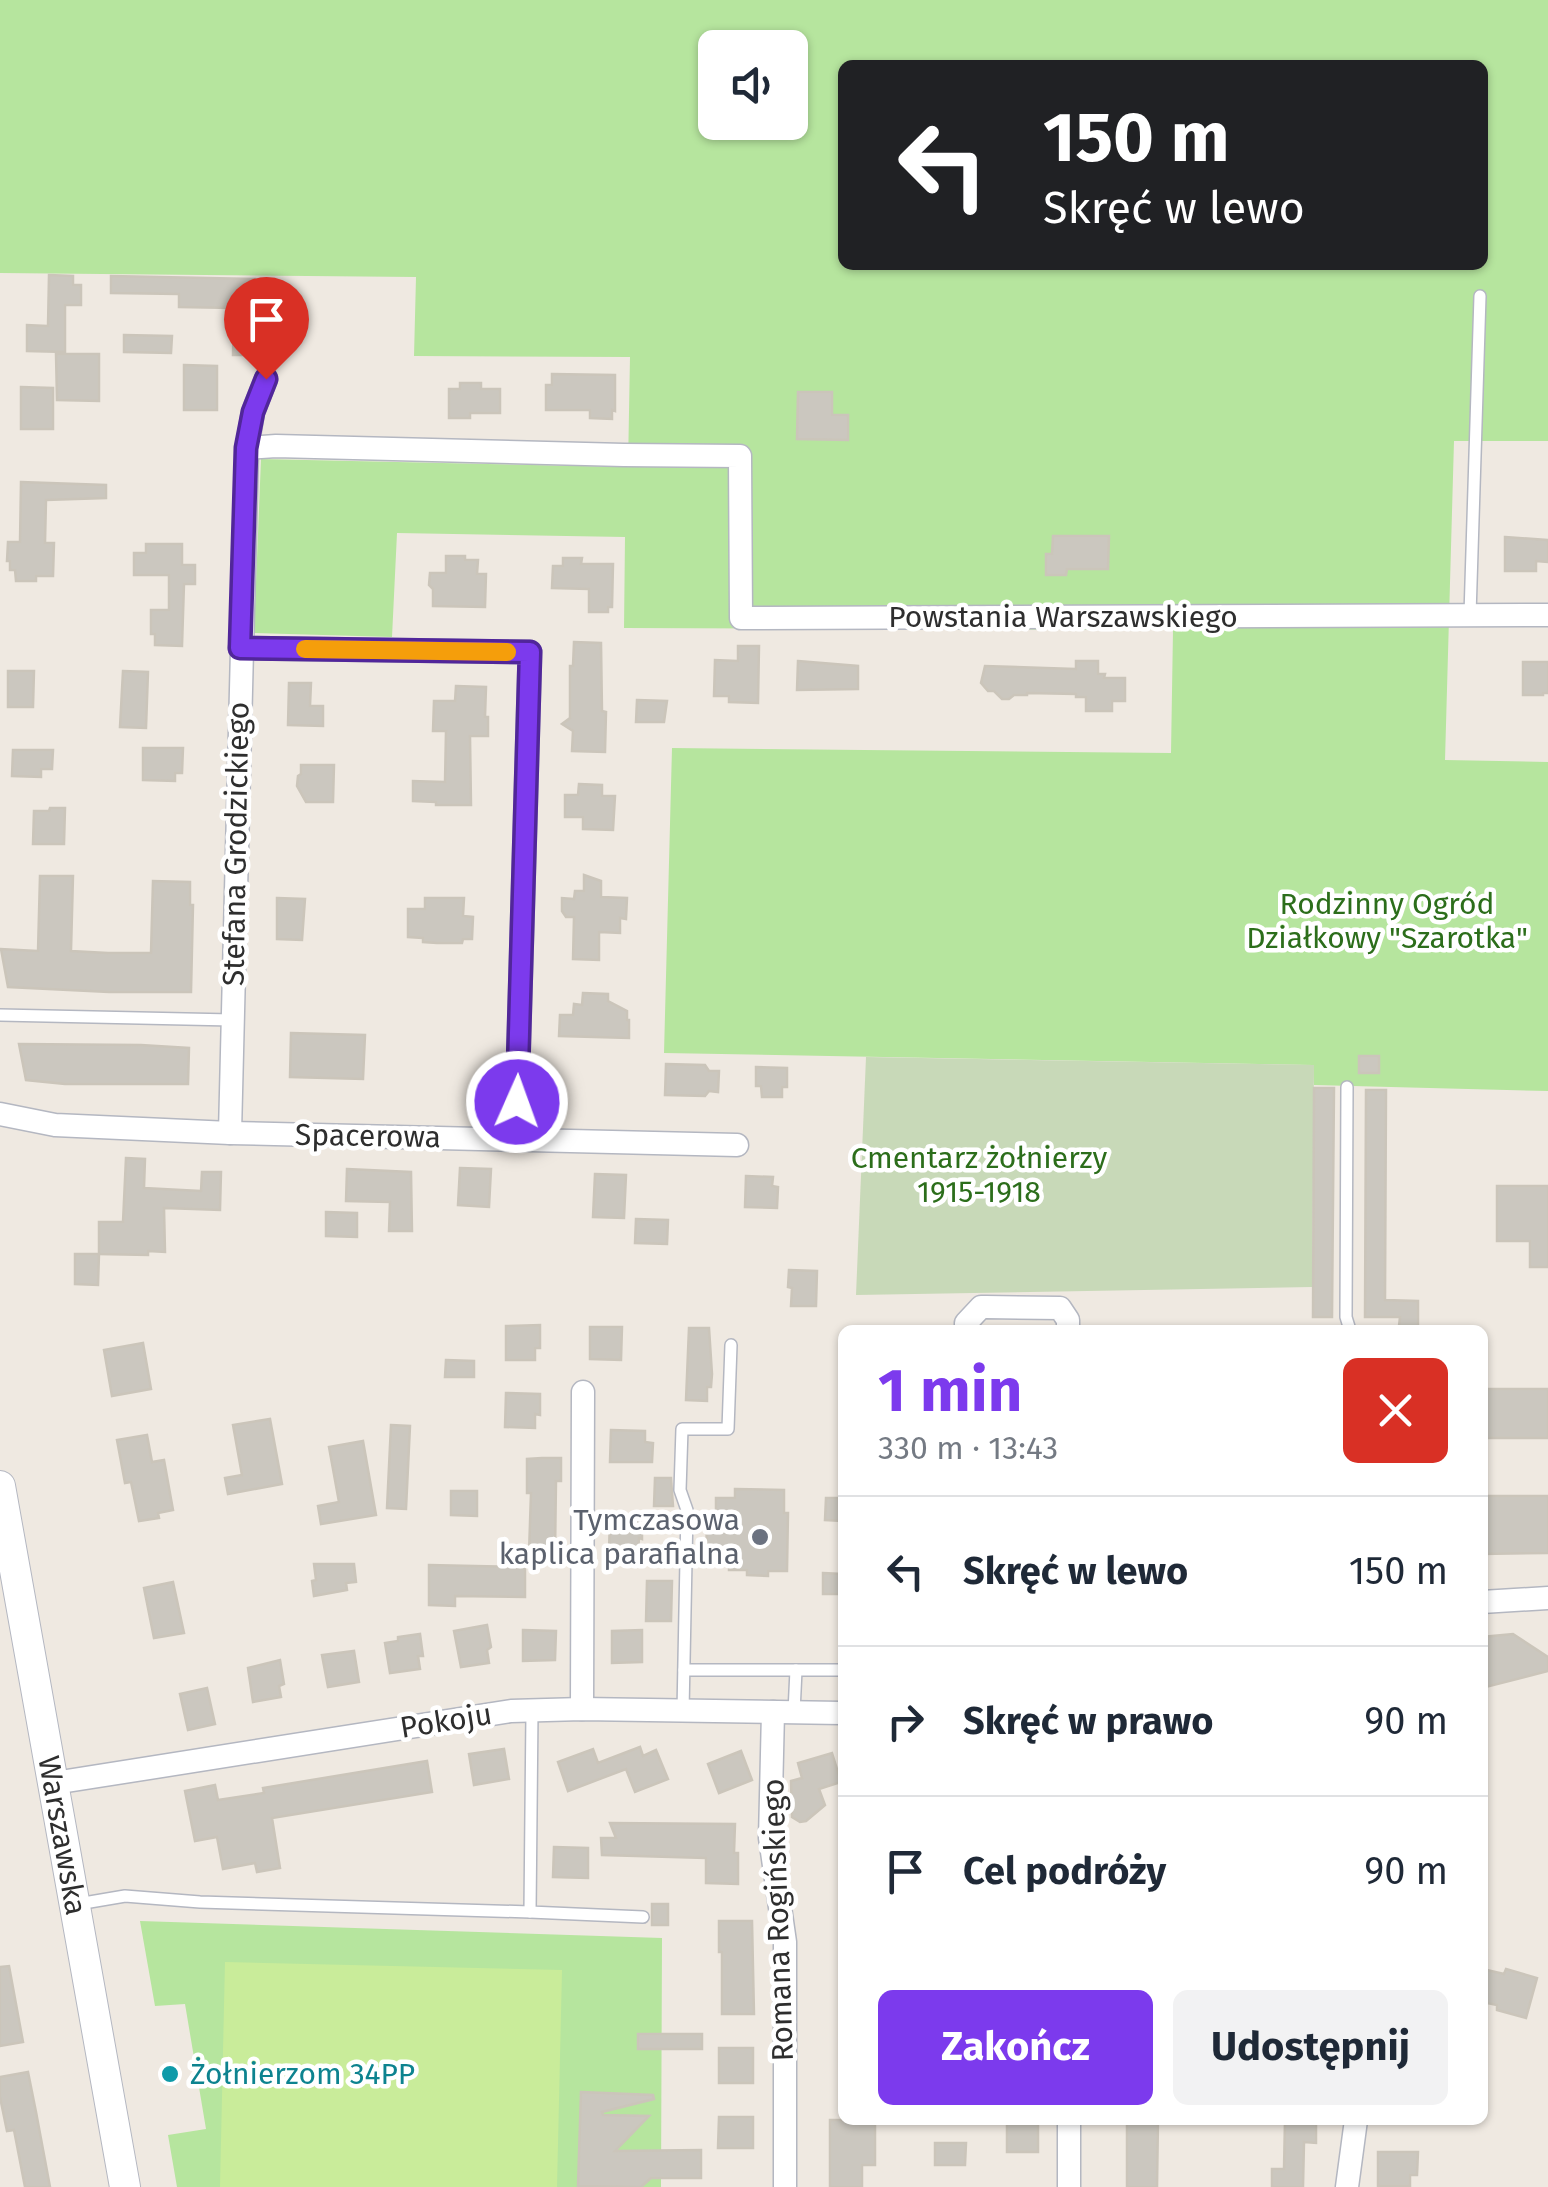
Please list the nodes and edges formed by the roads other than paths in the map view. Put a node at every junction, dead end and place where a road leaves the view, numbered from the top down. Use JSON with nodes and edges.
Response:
{"nodes":[{"id":1,"x":1480,"y":296,"type":"dead end"},
{"id":2,"x":266,"y":379,"type":"dead end"},
{"id":3,"x":246,"y":448,"type":"junction"},
{"id":4,"x":1470,"y":615,"type":"junction"},
{"id":5,"x":1548,"y":615,"type":"edge"},
{"id":6,"x":240,"y":648,"type":"junction"},
{"id":7,"x":0,"y":1015,"type":"edge"},
{"id":8,"x":232,"y":1020,"type":"junction"},
{"id":9,"x":1346,"y":1087,"type":"dead end"},
{"id":10,"x":0,"y":1114,"type":"edge"},
{"id":11,"x":230,"y":1133,"type":"junction"},
{"id":12,"x":516,"y":1140,"type":"junction"},
{"id":13,"x":737,"y":1145,"type":"dead end"},
{"id":14,"x":966,"y":1325,"type":"edge"},
{"id":15,"x":1068,"y":1325,"type":"edge"},
{"id":16,"x":1348,"y":1325,"type":"edge"},
{"id":17,"x":730,"y":1345,"type":"dead end"},
{"id":18,"x":583,"y":1392,"type":"dead end"},
{"id":19,"x":0,"y":1486,"type":"edge"},
{"id":20,"x":1548,"y":1598,"type":"edge"},
{"id":21,"x":1488,"y":1602,"type":"edge"},
{"id":22,"x":684,"y":1670,"type":"junction"},
{"id":23,"x":796,"y":1670,"type":"junction"},
{"id":24,"x":838,"y":1670,"type":"edge"},
{"id":25,"x":582,"y":1709,"type":"junction"},
{"id":26,"x":683,"y":1711,"type":"junction"},
{"id":27,"x":532,"y":1712,"type":"junction"},
{"id":28,"x":784,"y":1712,"type":"junction"},
{"id":29,"x":838,"y":1713,"type":"edge"},
{"id":30,"x":54,"y":1783,"type":"junction"},
{"id":31,"x":74,"y":1904,"type":"junction"},
{"id":32,"x":530,"y":1912,"type":"junction"},
{"id":33,"x":643,"y":1917,"type":"dead end"},
{"id":34,"x":1069,"y":2125,"type":"edge"},
{"id":35,"x":1355,"y":2125,"type":"edge"},
{"id":36,"x":125,"y":2187,"type":"edge"},
{"id":37,"x":785,"y":2187,"type":"edge"},
{"id":38,"x":1069,"y":2187,"type":"edge"},
{"id":39,"x":1347,"y":2187,"type":"edge"}],
"edges":[{"from":1,"to":4,"type":"lane"},
{"from":2,"to":3,"type":"street","name":"Stefana Grodzickiego"},
{"from":3,"to":4,"type":"street","name":"Powstania Warszawskiego"},
{"from":3,"to":6,"type":"street","name":"Stefana Grodzickiego"},
{"from":4,"to":5,"type":"street","name":"Powstania Warszawskiego"},
{"from":6,"to":8,"type":"street","name":"Stefana Grodzickiego"},
{"from":6,"to":12,"type":"street"},
{"from":7,"to":8,"type":"lane"},
{"from":8,"to":11,"type":"street","name":"Stefana Grodzickiego"},
{"from":9,"to":16,"type":"lane"},
{"from":10,"to":11,"type":"street","name":"Spacerowa"},
{"from":11,"to":12,"type":"street","name":"Spacerowa"},
{"from":12,"to":13,"type":"street","name":"Spacerowa"},
{"from":14,"to":15,"type":"street"},
{"from":17,"to":22,"type":"lane"},
{"from":18,"to":25,"type":"street"},
{"from":19,"to":30,"type":"street","name":"Warszawska"},
{"from":20,"to":21,"type":"street"},
{"from":22,"to":23,"type":"lane"},
{"from":22,"to":26,"type":"lane"},
{"from":23,"to":24,"type":"lane"},
{"from":23,"to":28,"type":"lane"},
{"from":25,"to":26,"type":"street","name":"Pokoju"},
{"from":25,"to":27,"type":"street","name":"Pokoju"},
{"from":26,"to":28,"type":"street","name":"Pokoju"},
{"from":27,"to":30,"type":"street","name":"Pokoju"},
{"from":27,"to":32,"type":"lane"},
{"from":28,"to":29,"type":"street","name":"Pokoju"},
{"from":28,"to":37,"type":"street","name":"Romana Rogińskiego"},
{"from":30,"to":31,"type":"street","name":"Warszawska"},
{"from":31,"to":32,"type":"lane"},
{"from":31,"to":36,"type":"street","name":"Warszawska"},
{"from":32,"to":33,"type":"lane"},
{"from":34,"to":38,"type":"street"},
{"from":35,"to":39,"type":"street"}]}
